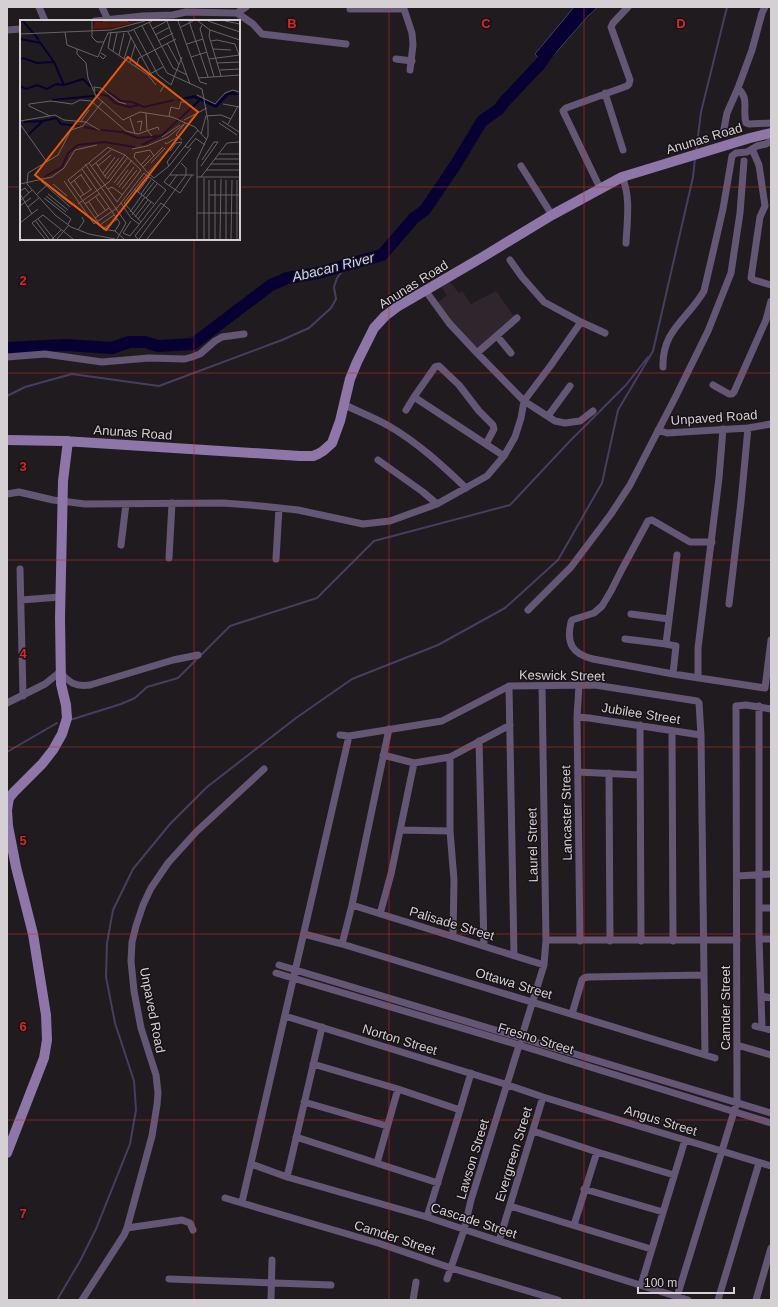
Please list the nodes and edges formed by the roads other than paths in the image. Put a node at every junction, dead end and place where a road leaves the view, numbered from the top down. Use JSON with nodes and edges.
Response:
{"nodes":[{"id":1,"x":39,"y":7,"type":"edge"},
{"id":2,"x":102,"y":7,"type":"edge"},
{"id":3,"x":246,"y":7,"type":"edge"},
{"id":4,"x":628,"y":7,"type":"edge"},
{"id":5,"x":765,"y":7,"type":"edge"},
{"id":6,"x":392,"y":8,"type":"edge"},
{"id":7,"x":350,"y":9,"type":"dead end"},
{"id":8,"x":237,"y":13,"type":"junction"},
{"id":9,"x":45,"y":20,"type":"edge"},
{"id":10,"x":108,"y":20,"type":"joint"},
{"id":11,"x":20,"y":29,"type":"edge"},
{"id":12,"x":7,"y":30,"type":"edge"},
{"id":13,"x":346,"y":44,"type":"dead end"},
{"id":14,"x":396,"y":59,"type":"dead end"},
{"id":15,"x":412,"y":61,"type":"junction"},
{"id":16,"x":410,"y":70,"type":"dead end"},
{"id":17,"x":738,"y":88,"type":"junction"},
{"id":18,"x":605,"y":92,"type":"junction"},
{"id":19,"x":771,"y":122,"type":"edge"},
{"id":20,"x":771,"y":133,"type":"edge"},
{"id":21,"x":723,"y":134,"type":"dead end"},
{"id":22,"x":771,"y":141,"type":"edge"},
{"id":23,"x":752,"y":149,"type":"junction"},
{"id":24,"x":624,"y":150,"type":"dead end"},
{"id":25,"x":744,"y":162,"type":"dead end"},
{"id":26,"x":521,"y":166,"type":"dead end"},
{"id":27,"x":623,"y":177,"type":"junction"},
{"id":28,"x":600,"y":188,"type":"junction"},
{"id":29,"x":552,"y":214,"type":"junction"},
{"id":30,"x":626,"y":243,"type":"dead end"},
{"id":31,"x":510,"y":260,"type":"dead end"},
{"id":32,"x":771,"y":285,"type":"edge"},
{"id":33,"x":425,"y":290,"type":"junction"},
{"id":34,"x":771,"y":300,"type":"edge"},
{"id":35,"x":517,"y":318,"type":"dead end"},
{"id":36,"x":580,"y":322,"type":"junction"},
{"id":37,"x":605,"y":333,"type":"dead end"},
{"id":38,"x":244,"y":334,"type":"dead end"},
{"id":39,"x":496,"y":336,"type":"junction"},
{"id":40,"x":476,"y":353,"type":"junction"},
{"id":41,"x":511,"y":353,"type":"dead end"},
{"id":42,"x":7,"y":357,"type":"edge"},
{"id":43,"x":663,"y":368,"type":"dead end"},
{"id":44,"x":713,"y":385,"type":"dead end"},
{"id":45,"x":570,"y":386,"type":"dead end"},
{"id":46,"x":414,"y":396,"type":"junction"},
{"id":47,"x":524,"y":401,"type":"junction"},
{"id":48,"x":345,"y":405,"type":"junction"},
{"id":49,"x":406,"y":410,"type":"dead end"},
{"id":50,"x":592,"y":411,"type":"dead end"},
{"id":51,"x":548,"y":416,"type":"junction"},
{"id":52,"x":771,"y":424,"type":"edge"},
{"id":53,"x":748,"y":428,"type":"junction"},
{"id":54,"x":723,"y":429,"type":"junction"},
{"id":55,"x":658,"y":430,"type":"junction"},
{"id":56,"x":7,"y":440,"type":"edge"},
{"id":57,"x":68,"y":442,"type":"junction"},
{"id":58,"x":486,"y":444,"type":"junction"},
{"id":59,"x":504,"y":456,"type":"junction"},
{"id":60,"x":378,"y":460,"type":"dead end"},
{"id":61,"x":466,"y":488,"type":"junction"},
{"id":62,"x":7,"y":494,"type":"edge"},
{"id":63,"x":62,"y":502,"type":"junction"},
{"id":64,"x":172,"y":503,"type":"junction"},
{"id":65,"x":126,"y":504,"type":"junction"},
{"id":66,"x":437,"y":504,"type":"junction"},
{"id":67,"x":279,"y":508,"type":"junction"},
{"id":68,"x":712,"y":542,"type":"junction"},
{"id":69,"x":121,"y":545,"type":"dead end"},
{"id":70,"x":677,"y":555,"type":"dead end"},
{"id":71,"x":170,"y":558,"type":"dead end"},
{"id":72,"x":276,"y":559,"type":"dead end"},
{"id":73,"x":20,"y":569,"type":"dead end"},
{"id":74,"x":60,"y":598,"type":"junction"},
{"id":75,"x":21,"y":600,"type":"junction"},
{"id":76,"x":729,"y":604,"type":"dead end"},
{"id":77,"x":528,"y":610,"type":"dead end"},
{"id":78,"x":631,"y":614,"type":"dead end"},
{"id":79,"x":669,"y":619,"type":"junction"},
{"id":80,"x":625,"y":639,"type":"dead end"},
{"id":81,"x":771,"y":640,"type":"edge"},
{"id":82,"x":666,"y":644,"type":"junction"},
{"id":83,"x":198,"y":655,"type":"dead end"},
{"id":84,"x":60,"y":672,"type":"junction"},
{"id":85,"x":673,"y":674,"type":"junction"},
{"id":86,"x":698,"y":678,"type":"junction"},
{"id":87,"x":509,"y":686,"type":"junction"},
{"id":88,"x":542,"y":686,"type":"junction"},
{"id":89,"x":579,"y":686,"type":"junction"},
{"id":90,"x":768,"y":689,"type":"edge"},
{"id":91,"x":23,"y":696,"type":"junction"},
{"id":92,"x":7,"y":703,"type":"edge"},
{"id":93,"x":759,"y":706,"type":"junction"},
{"id":94,"x":771,"y":709,"type":"edge"},
{"id":95,"x":577,"y":718,"type":"junction"},
{"id":96,"x":510,"y":725,"type":"junction"},
{"id":97,"x":640,"y":725,"type":"junction"},
{"id":98,"x":389,"y":729,"type":"junction"},
{"id":99,"x":672,"y":731,"type":"junction"},
{"id":100,"x":340,"y":735,"type":"dead end"},
{"id":101,"x":701,"y":735,"type":"junction"},
{"id":102,"x":349,"y":736,"type":"junction"},
{"id":103,"x":479,"y":742,"type":"junction"},
{"id":104,"x":383,"y":755,"type":"junction"},
{"id":105,"x":450,"y":757,"type":"junction"},
{"id":106,"x":414,"y":763,"type":"junction"},
{"id":107,"x":264,"y":769,"type":"dead end"},
{"id":108,"x":578,"y":772,"type":"junction"},
{"id":109,"x":609,"y":773,"type":"junction"},
{"id":110,"x":640,"y":774,"type":"junction"},
{"id":111,"x":401,"y":830,"type":"junction"},
{"id":112,"x":450,"y":831,"type":"junction"},
{"id":113,"x":760,"y":874,"type":"junction"},
{"id":114,"x":771,"y":874,"type":"edge"},
{"id":115,"x":737,"y":876,"type":"junction"},
{"id":116,"x":352,"y":905,"type":"junction"},
{"id":117,"x":760,"y":908,"type":"junction"},
{"id":118,"x":771,"y":908,"type":"edge"},
{"id":119,"x":380,"y":914,"type":"junction"},
{"id":120,"x":304,"y":934,"type":"junction"},
{"id":121,"x":453,"y":936,"type":"junction"},
{"id":122,"x":760,"y":939,"type":"junction"},
{"id":123,"x":771,"y":939,"type":"edge"},
{"id":124,"x":546,"y":940,"type":"junction"},
{"id":125,"x":737,"y":940,"type":"junction"},
{"id":126,"x":580,"y":941,"type":"junction"},
{"id":127,"x":610,"y":941,"type":"junction"},
{"id":128,"x":641,"y":941,"type":"junction"},
{"id":129,"x":673,"y":941,"type":"junction"},
{"id":130,"x":703,"y":941,"type":"junction"},
{"id":131,"x":342,"y":944,"type":"junction"},
{"id":132,"x":484,"y":946,"type":"junction"},
{"id":133,"x":514,"y":955,"type":"junction"},
{"id":134,"x":279,"y":965,"type":"dead end"},
{"id":135,"x":544,"y":965,"type":"junction"},
{"id":136,"x":296,"y":970,"type":"junction"},
{"id":137,"x":276,"y":973,"type":"dead end"},
{"id":138,"x":704,"y":975,"type":"junction"},
{"id":139,"x":294,"y":978,"type":"junction"},
{"id":140,"x":762,"y":996,"type":"junction"},
{"id":141,"x":771,"y":998,"type":"edge"},
{"id":142,"x":533,"y":1002,"type":"junction"},
{"id":143,"x":572,"y":1014,"type":"junction"},
{"id":144,"x":285,"y":1016,"type":"junction"},
{"id":145,"x":322,"y":1027,"type":"junction"},
{"id":146,"x":771,"y":1030,"type":"edge"},
{"id":147,"x":520,"y":1042,"type":"junction"},
{"id":148,"x":738,"y":1045,"type":"junction"},
{"id":149,"x":704,"y":1054,"type":"junction"},
{"id":150,"x":771,"y":1055,"type":"edge"},
{"id":151,"x":715,"y":1058,"type":"dead end"},
{"id":152,"x":313,"y":1064,"type":"junction"},
{"id":153,"x":471,"y":1073,"type":"junction"},
{"id":154,"x":508,"y":1085,"type":"junction"},
{"id":155,"x":398,"y":1089,"type":"junction"},
{"id":156,"x":543,"y":1097,"type":"junction"},
{"id":157,"x":304,"y":1102,"type":"junction"},
{"id":158,"x":737,"y":1102,"type":"junction"},
{"id":159,"x":460,"y":1110,"type":"junction"},
{"id":160,"x":734,"y":1111,"type":"junction"},
{"id":161,"x":771,"y":1113,"type":"edge"},
{"id":162,"x":771,"y":1123,"type":"edge"},
{"id":163,"x":387,"y":1126,"type":"junction"},
{"id":164,"x":533,"y":1131,"type":"junction"},
{"id":165,"x":296,"y":1137,"type":"junction"},
{"id":166,"x":685,"y":1140,"type":"junction"},
{"id":167,"x":721,"y":1151,"type":"junction"},
{"id":168,"x":597,"y":1152,"type":"junction"},
{"id":169,"x":7,"y":1153,"type":"edge"},
{"id":170,"x":759,"y":1162,"type":"junction"},
{"id":171,"x":377,"y":1163,"type":"junction"},
{"id":172,"x":251,"y":1164,"type":"junction"},
{"id":173,"x":771,"y":1166,"type":"edge"},
{"id":174,"x":674,"y":1174,"type":"junction"},
{"id":175,"x":287,"y":1177,"type":"junction"},
{"id":176,"x":438,"y":1183,"type":"junction"},
{"id":177,"x":584,"y":1189,"type":"junction"},
{"id":178,"x":225,"y":1198,"type":"dead end"},
{"id":179,"x":242,"y":1202,"type":"junction"},
{"id":180,"x":510,"y":1206,"type":"junction"},
{"id":181,"x":663,"y":1212,"type":"junction"},
{"id":182,"x":427,"y":1217,"type":"junction"},
{"id":183,"x":574,"y":1225,"type":"junction"},
{"id":184,"x":127,"y":1228,"type":"junction"},
{"id":185,"x":193,"y":1230,"type":"dead end"},
{"id":186,"x":464,"y":1230,"type":"junction"},
{"id":187,"x":499,"y":1241,"type":"junction"},
{"id":188,"x":771,"y":1248,"type":"edge"},
{"id":189,"x":651,"y":1249,"type":"junction"},
{"id":190,"x":272,"y":1260,"type":"dead end"},
{"id":191,"x":451,"y":1268,"type":"junction"},
{"id":192,"x":170,"y":1279,"type":"dead end"},
{"id":193,"x":447,"y":1279,"type":"dead end"},
{"id":194,"x":416,"y":1282,"type":"dead end"},
{"id":195,"x":272,"y":1283,"type":"junction"},
{"id":196,"x":641,"y":1284,"type":"junction"},
{"id":197,"x":331,"y":1285,"type":"dead end"},
{"id":198,"x":676,"y":1298,"type":"edge"},
{"id":199,"x":82,"y":1300,"type":"edge"},
{"id":200,"x":271,"y":1300,"type":"edge"},
{"id":201,"x":414,"y":1300,"type":"edge"},
{"id":202,"x":558,"y":1300,"type":"edge"},
{"id":203,"x":688,"y":1300,"type":"edge"},
{"id":204,"x":718,"y":1300,"type":"edge"},
{"id":205,"x":756,"y":1300,"type":"edge"}],
"edges":[{"from":1,"to":9,"type":"street"},
{"from":2,"to":10,"type":"street"},
{"from":3,"to":8,"type":"street"},
{"from":4,"to":18,"type":"street"},
{"from":5,"to":17,"type":"street"},
{"from":6,"to":7,"type":"street"},
{"from":6,"to":15,"type":"street"},
{"from":8,"to":10,"type":"street"},
{"from":8,"to":13,"type":"street"},
{"from":11,"to":12,"type":"street"},
{"from":14,"to":15,"type":"street"},
{"from":15,"to":16,"type":"street"},
{"from":17,"to":19,"type":"street"},
{"from":17,"to":21,"type":"street"},
{"from":18,"to":24,"type":"street"},
{"from":18,"to":28,"type":"street"},
{"from":20,"to":27,"type":"street","name":"Anunas Road"},
{"from":22,"to":23,"type":"street"},
{"from":23,"to":32,"type":"street"},
{"from":23,"to":43,"type":"street"},
{"from":25,"to":55,"type":"street"},
{"from":26,"to":29,"type":"street"},
{"from":27,"to":28,"type":"street","name":"Anunas Road"},
{"from":27,"to":30,"type":"street"},
{"from":28,"to":29,"type":"street","name":"Anunas Road"},
{"from":29,"to":33,"type":"street","name":"Anunas Road"},
{"from":31,"to":36,"type":"street"},
{"from":33,"to":40,"type":"street"},
{"from":33,"to":48,"type":"street","name":"Anunas Road"},
{"from":34,"to":44,"type":"street"},
{"from":35,"to":39,"type":"street"},
{"from":36,"to":37,"type":"street"},
{"from":36,"to":47,"type":"street"},
{"from":38,"to":42,"type":"street"},
{"from":39,"to":40,"type":"street"},
{"from":39,"to":41,"type":"street"},
{"from":40,"to":47,"type":"street"},
{"from":45,"to":51,"type":"street"},
{"from":46,"to":49,"type":"street"},
{"from":46,"to":58,"type":"street"},
{"from":46,"to":58,"type":"street"},
{"from":47,"to":51,"type":"street"},
{"from":47,"to":59,"type":"street"},
{"from":48,"to":57,"type":"street","name":"Anunas Road"},
{"from":48,"to":61,"type":"street"},
{"from":50,"to":51,"type":"street"},
{"from":52,"to":53,"type":"street","name":"Unpaved Road"},
{"from":53,"to":54,"type":"street","name":"Unpaved Road"},
{"from":53,"to":76,"type":"street"},
{"from":54,"to":55,"type":"street","name":"Unpaved Road"},
{"from":54,"to":68,"type":"street"},
{"from":55,"to":77,"type":"street"},
{"from":56,"to":57,"type":"street","name":"Anunas Road"},
{"from":57,"to":63,"type":"street"},
{"from":58,"to":59,"type":"street"},
{"from":59,"to":61,"type":"street"},
{"from":60,"to":66,"type":"street"},
{"from":61,"to":66,"type":"street"},
{"from":62,"to":63,"type":"street"},
{"from":63,"to":65,"type":"street"},
{"from":63,"to":74,"type":"street"},
{"from":64,"to":65,"type":"street"},
{"from":64,"to":67,"type":"street"},
{"from":64,"to":71,"type":"street"},
{"from":65,"to":69,"type":"street"},
{"from":66,"to":67,"type":"street"},
{"from":67,"to":72,"type":"street"},
{"from":68,"to":85,"type":"street"},
{"from":68,"to":86,"type":"street"},
{"from":70,"to":79,"type":"street"},
{"from":73,"to":75,"type":"street"},
{"from":74,"to":75,"type":"street"},
{"from":74,"to":84,"type":"street"},
{"from":75,"to":91,"type":"street"},
{"from":78,"to":79,"type":"street"},
{"from":79,"to":82,"type":"street"},
{"from":80,"to":82,"type":"street"},
{"from":81,"to":90,"type":"street"},
{"from":82,"to":85,"type":"street"},
{"from":83,"to":84,"type":"street"},
{"from":84,"to":91,"type":"street"},
{"from":84,"to":169,"type":"street"},
{"from":85,"to":86,"type":"street"},
{"from":86,"to":90,"type":"street"},
{"from":87,"to":88,"type":"street","name":"Keswick Street"},
{"from":87,"to":96,"type":"street"},
{"from":87,"to":98,"type":"street","name":"Keswick Street"},
{"from":88,"to":89,"type":"street","name":"Keswick Street"},
{"from":88,"to":124,"type":"street","name":"Laurel Street"},
{"from":89,"to":95,"type":"street","name":"Lancaster Street"},
{"from":89,"to":101,"type":"street","name":"Keswick Street"},
{"from":91,"to":92,"type":"street"},
{"from":93,"to":94,"type":"street"},
{"from":93,"to":113,"type":"street"},
{"from":93,"to":115,"type":"street","name":"Camder Street"},
{"from":95,"to":97,"type":"street","name":"Jubilee Street"},
{"from":95,"to":108,"type":"street","name":"Lancaster Street"},
{"from":96,"to":103,"type":"street"},
{"from":96,"to":133,"type":"street"},
{"from":97,"to":99,"type":"street","name":"Jubilee Street"},
{"from":97,"to":110,"type":"street"},
{"from":98,"to":102,"type":"street","name":"Keswick Street"},
{"from":98,"to":104,"type":"street"},
{"from":99,"to":101,"type":"street","name":"Jubilee Street"},
{"from":99,"to":129,"type":"street"},
{"from":100,"to":102,"type":"street","name":"Keswick Street"},
{"from":101,"to":130,"type":"street"},
{"from":102,"to":120,"type":"street"},
{"from":103,"to":105,"type":"street"},
{"from":103,"to":132,"type":"street"},
{"from":104,"to":106,"type":"street"},
{"from":104,"to":116,"type":"street"},
{"from":105,"to":106,"type":"street"},
{"from":105,"to":112,"type":"street"},
{"from":106,"to":111,"type":"street"},
{"from":107,"to":184,"type":"street","name":"Unpaved Road"},
{"from":108,"to":109,"type":"street"},
{"from":108,"to":126,"type":"street","name":"Lancaster Street"},
{"from":109,"to":110,"type":"street"},
{"from":109,"to":127,"type":"street"},
{"from":110,"to":128,"type":"street"},
{"from":111,"to":112,"type":"street"},
{"from":111,"to":119,"type":"street"},
{"from":112,"to":121,"type":"street"},
{"from":113,"to":114,"type":"street"},
{"from":113,"to":115,"type":"street"},
{"from":113,"to":117,"type":"street"},
{"from":115,"to":125,"type":"street","name":"Camder Street"},
{"from":116,"to":119,"type":"street","name":"Palisade Street"},
{"from":116,"to":131,"type":"street"},
{"from":117,"to":118,"type":"street"},
{"from":117,"to":122,"type":"street"},
{"from":119,"to":121,"type":"street","name":"Palisade Street"},
{"from":120,"to":131,"type":"street","name":"Ottawa Street"},
{"from":120,"to":136,"type":"street"},
{"from":121,"to":132,"type":"street","name":"Palisade Street"},
{"from":122,"to":123,"type":"street"},
{"from":122,"to":140,"type":"street"},
{"from":124,"to":126,"type":"street"},
{"from":124,"to":135,"type":"street","name":"Laurel Street"},
{"from":125,"to":130,"type":"street"},
{"from":125,"to":148,"type":"street","name":"Camder Street"},
{"from":126,"to":127,"type":"street"},
{"from":127,"to":128,"type":"street"},
{"from":128,"to":129,"type":"street"},
{"from":129,"to":130,"type":"street"},
{"from":130,"to":138,"type":"street"},
{"from":131,"to":142,"type":"street","name":"Ottawa Street"},
{"from":132,"to":133,"type":"street","name":"Palisade Street"},
{"from":133,"to":135,"type":"street","name":"Palisade Street"},
{"from":134,"to":136,"type":"street","name":"Fresno Street"},
{"from":135,"to":142,"type":"street","name":"Laurel Street"},
{"from":136,"to":139,"type":"street"},
{"from":136,"to":147,"type":"street","name":"Fresno Street"},
{"from":137,"to":139,"type":"street","name":"Fresno Street"},
{"from":138,"to":143,"type":"street"},
{"from":138,"to":149,"type":"street"},
{"from":139,"to":144,"type":"street"},
{"from":139,"to":147,"type":"street","name":"Fresno Street"},
{"from":140,"to":141,"type":"street"},
{"from":140,"to":146,"type":"street"},
{"from":142,"to":143,"type":"street","name":"Ottawa Street"},
{"from":142,"to":147,"type":"street","name":"Laurel Street"},
{"from":143,"to":149,"type":"street","name":"Ottawa Street"},
{"from":144,"to":145,"type":"street","name":"Norton Street"},
{"from":144,"to":172,"type":"street"},
{"from":145,"to":152,"type":"street"},
{"from":145,"to":153,"type":"street","name":"Norton Street"},
{"from":147,"to":154,"type":"street","name":"Lawson Street"},
{"from":147,"to":158,"type":"street","name":"Fresno Street"},
{"from":147,"to":160,"type":"street","name":"Fresno Street"},
{"from":148,"to":150,"type":"street"},
{"from":148,"to":158,"type":"street","name":"Camder Street"},
{"from":149,"to":151,"type":"street","name":"Ottawa Street"},
{"from":152,"to":155,"type":"street"},
{"from":152,"to":157,"type":"street"},
{"from":153,"to":154,"type":"street","name":"Norton Street"},
{"from":153,"to":159,"type":"street"},
{"from":154,"to":156,"type":"street","name":"Angus Street"},
{"from":154,"to":186,"type":"street","name":"Lawson Street"},
{"from":155,"to":159,"type":"street"},
{"from":155,"to":163,"type":"street"},
{"from":156,"to":164,"type":"street","name":"Evergreen Street"},
{"from":156,"to":166,"type":"street","name":"Angus Street"},
{"from":157,"to":163,"type":"street"},
{"from":157,"to":165,"type":"street"},
{"from":158,"to":160,"type":"street","name":"Camder Street"},
{"from":158,"to":161,"type":"street","name":"Fresno Street"},
{"from":159,"to":176,"type":"street"},
{"from":160,"to":162,"type":"street","name":"Fresno Street"},
{"from":160,"to":167,"type":"street","name":"Camder Street"},
{"from":163,"to":171,"type":"street"},
{"from":164,"to":168,"type":"street"},
{"from":164,"to":180,"type":"street","name":"Evergreen Street"},
{"from":165,"to":171,"type":"street"},
{"from":165,"to":175,"type":"street"},
{"from":166,"to":167,"type":"street","name":"Angus Street"},
{"from":166,"to":174,"type":"street"},
{"from":167,"to":170,"type":"street","name":"Angus Street"},
{"from":167,"to":198,"type":"street","name":"Camder Street"},
{"from":168,"to":174,"type":"street"},
{"from":168,"to":177,"type":"street"},
{"from":170,"to":173,"type":"street","name":"Angus Street"},
{"from":170,"to":204,"type":"street"},
{"from":171,"to":176,"type":"street"},
{"from":172,"to":175,"type":"street","name":"Cascade Street"},
{"from":172,"to":179,"type":"street"},
{"from":174,"to":181,"type":"street"},
{"from":175,"to":182,"type":"street","name":"Cascade Street"},
{"from":176,"to":182,"type":"street"},
{"from":177,"to":181,"type":"street"},
{"from":177,"to":183,"type":"street"},
{"from":178,"to":179,"type":"street","name":"Camder Street"},
{"from":179,"to":191,"type":"street","name":"Camder Street"},
{"from":180,"to":183,"type":"street"},
{"from":180,"to":187,"type":"street","name":"Evergreen Street"},
{"from":181,"to":189,"type":"street"},
{"from":182,"to":186,"type":"street","name":"Cascade Street"},
{"from":183,"to":189,"type":"street"},
{"from":184,"to":185,"type":"street"},
{"from":184,"to":199,"type":"street","name":"Unpaved Road"},
{"from":186,"to":187,"type":"street","name":"Cascade Street"},
{"from":186,"to":191,"type":"street","name":"Lawson Street"},
{"from":187,"to":196,"type":"street","name":"Cascade Street"},
{"from":188,"to":205,"type":"street"},
{"from":189,"to":196,"type":"street"},
{"from":190,"to":195,"type":"street"},
{"from":191,"to":193,"type":"street","name":"Lawson Street"},
{"from":191,"to":202,"type":"street","name":"Camder Street"},
{"from":192,"to":195,"type":"street"},
{"from":194,"to":201,"type":"street"},
{"from":195,"to":197,"type":"street"},
{"from":195,"to":200,"type":"street"},
{"from":196,"to":198,"type":"street","name":"Cascade Street"},
{"from":198,"to":203,"type":"street","name":"Cascade Street"}]}
